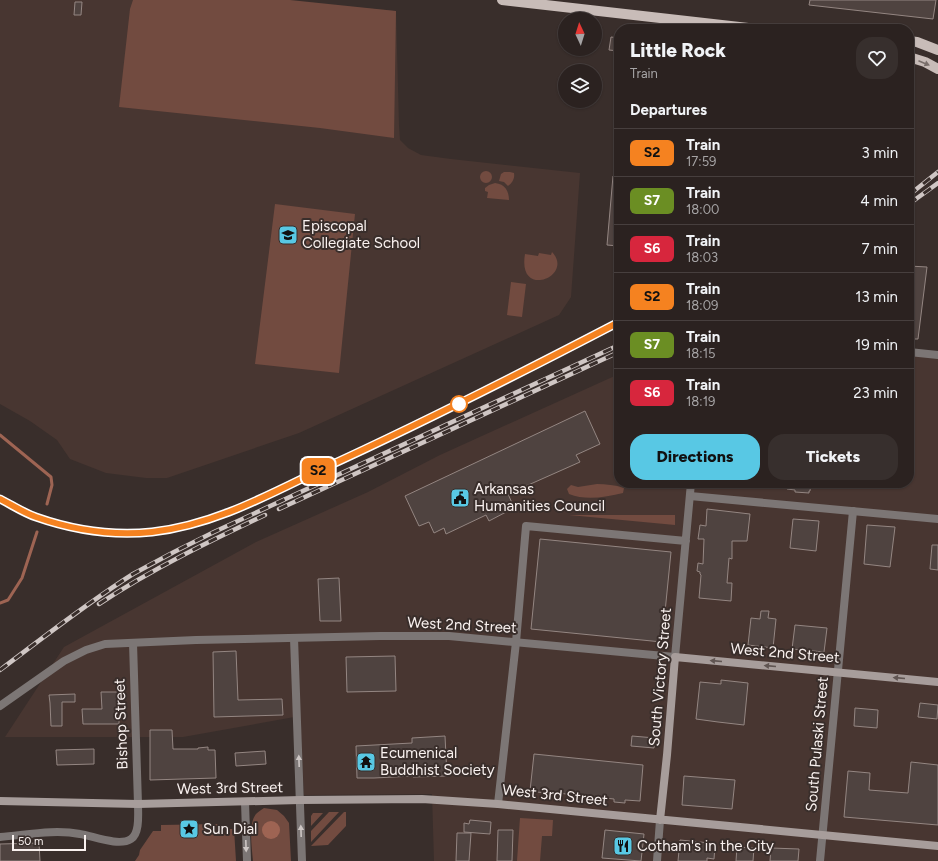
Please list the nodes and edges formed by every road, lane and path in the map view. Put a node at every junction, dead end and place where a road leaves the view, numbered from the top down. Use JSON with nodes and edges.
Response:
{"nodes":[{"id":1,"x":502,"y":0,"type":"edge"},
{"id":2,"x":713,"y":24,"type":"edge"},
{"id":3,"x":914,"y":42,"type":"edge"},
{"id":4,"x":938,"y":50,"type":"edge"},
{"id":5,"x":914,"y":59,"type":"edge"},
{"id":6,"x":938,"y":69,"type":"edge"},
{"id":7,"x":914,"y":353,"type":"edge"},
{"id":8,"x":938,"y":355,"type":"edge"},
{"id":9,"x":691,"y":488,"type":"edge"},
{"id":10,"x":690,"y":496,"type":"junction"},
{"id":11,"x":853,"y":511,"type":"junction"},
{"id":12,"x":938,"y":519,"type":"edge"},
{"id":13,"x":686,"y":541,"type":"junction"},
{"id":14,"x":294,"y":638,"type":"junction"},
{"id":15,"x":516,"y":642,"type":"junction"},
{"id":16,"x":133,"y":643,"type":"junction"},
{"id":17,"x":675,"y":657,"type":"junction"},
{"id":18,"x":838,"y":672,"type":"junction"},
{"id":19,"x":938,"y":682,"type":"edge"},
{"id":20,"x":0,"y":706,"type":"edge"},
{"id":21,"x":300,"y":800,"type":"junction"},
{"id":22,"x":0,"y":801,"type":"edge"},
{"id":23,"x":245,"y":802,"type":"junction"},
{"id":24,"x":138,"y":804,"type":"junction"},
{"id":25,"x":498,"y":804,"type":"junction"},
{"id":26,"x":660,"y":820,"type":"junction"},
{"id":27,"x":823,"y":835,"type":"junction"},
{"id":28,"x":0,"y":837,"type":"edge"},
{"id":29,"x":938,"y":846,"type":"edge"},
{"id":30,"x":246,"y":861,"type":"edge"},
{"id":31,"x":302,"y":861,"type":"edge"},
{"id":32,"x":657,"y":861,"type":"edge"},
{"id":33,"x":820,"y":861,"type":"edge"}],
"edges":[{"from":1,"to":2,"type":"main road"},
{"from":3,"to":4,"type":"main road"},
{"from":5,"to":6,"type":"main road","one_way":true},
{"from":7,"to":8,"type":"street"},
{"from":9,"to":10,"type":"street","name":"South Victory Street"},
{"from":10,"to":11,"type":"street"},
{"from":10,"to":13,"type":"street","name":"South Victory Street"},
{"from":11,"to":12,"type":"street"},
{"from":11,"to":18,"type":"street","name":"South Pulaski Street"},
{"from":13,"to":15,"type":"street"},
{"from":13,"to":17,"type":"street","name":"South Victory Street"},
{"from":14,"to":15,"type":"street","name":"West 2nd Street"},
{"from":14,"to":16,"type":"street","name":"West 2nd Street"},
{"from":21,"to":14,"type":"street","one_way":true},
{"from":15,"to":17,"type":"street","name":"West 2nd Street"},
{"from":15,"to":25,"type":"street"},
{"from":16,"to":20,"type":"street","name":"West 2nd Street"},
{"from":16,"to":24,"type":"street","name":"Bishop Street"},
{"from":18,"to":17,"type":"main road","name":"West 2nd Street","one_way":true},
{"from":17,"to":26,"type":"main road","name":"South Victory Street"},
{"from":19,"to":18,"type":"main road","name":"West 2nd Street","one_way":true},
{"from":18,"to":27,"type":"street","name":"South Pulaski Street"},
{"from":21,"to":23,"type":"main road","name":"West 3rd Street"},
{"from":21,"to":25,"type":"main road","name":"West 3rd Street"},
{"from":31,"to":21,"type":"street","one_way":true},
{"from":22,"to":24,"type":"main road","name":"West 3rd Street"},
{"from":23,"to":24,"type":"main road","name":"West 3rd Street"},
{"from":23,"to":30,"type":"street","one_way":true},
{"from":24,"to":28,"type":"street","name":"Bishop Street"},
{"from":25,"to":26,"type":"main road","name":"West 3rd Street"},
{"from":26,"to":27,"type":"main road","name":"West 3rd Street"},
{"from":26,"to":32,"type":"street","name":"South Victory Street"},
{"from":27,"to":29,"type":"main road","name":"West 3rd Street"},
{"from":27,"to":33,"type":"street","name":"South Pulaski Street"}]}
